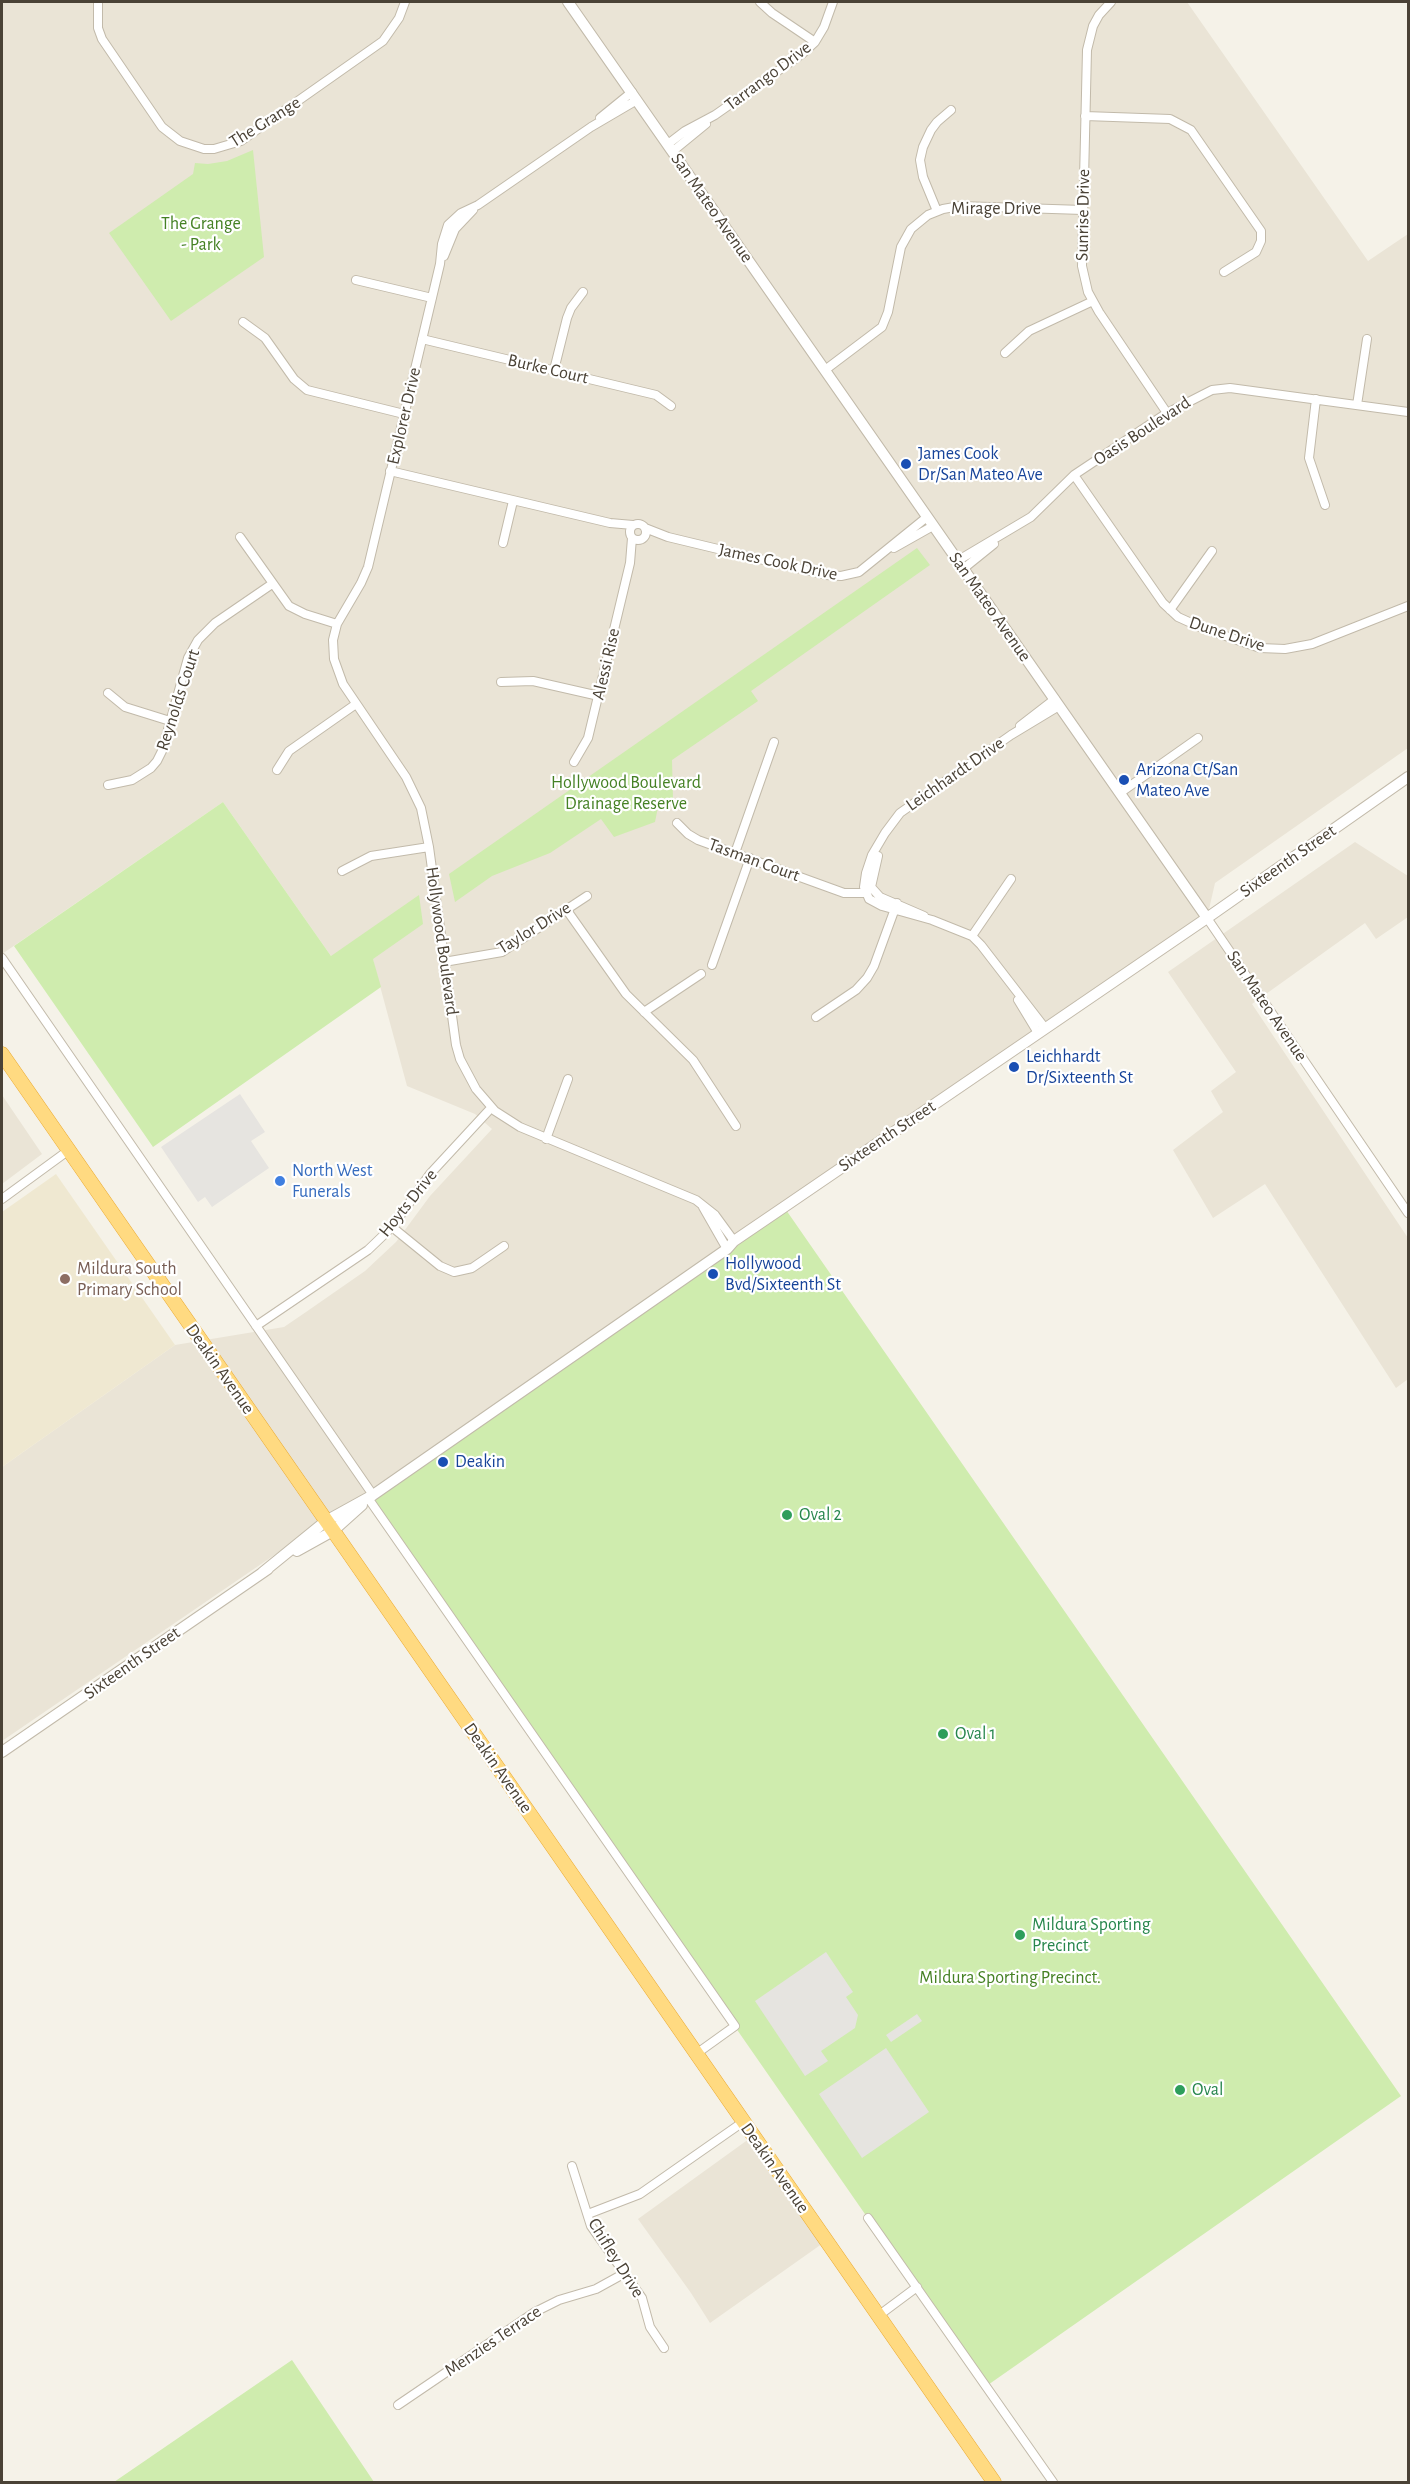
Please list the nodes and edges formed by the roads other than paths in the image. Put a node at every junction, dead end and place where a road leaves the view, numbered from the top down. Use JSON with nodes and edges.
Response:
{"nodes":[{"id":1,"x":98,"y":2,"type":"edge"},
{"id":2,"x":405,"y":2,"type":"edge"},
{"id":3,"x":568,"y":2,"type":"edge"},
{"id":4,"x":760,"y":2,"type":"edge"},
{"id":5,"x":833,"y":2,"type":"edge"},
{"id":6,"x":1111,"y":2,"type":"edge"},
{"id":7,"x":815,"y":42,"type":"junction"},
{"id":8,"x":634,"y":96,"type":"junction"},
{"id":9,"x":951,"y":110,"type":"dead end"},
{"id":10,"x":1085,"y":116,"type":"junction"},
{"id":11,"x":671,"y":148,"type":"junction"},
{"id":12,"x":1083,"y":210,"type":"junction"},
{"id":13,"x":937,"y":211,"type":"junction"},
{"id":14,"x":1224,"y":272,"type":"dead end"},
{"id":15,"x":356,"y":280,"type":"dead end"},
{"id":16,"x":583,"y":292,"type":"dead end"},
{"id":17,"x":432,"y":298,"type":"junction"},
{"id":18,"x":1093,"y":301,"type":"junction"},
{"id":19,"x":243,"y":322,"type":"dead end"},
{"id":20,"x":422,"y":339,"type":"junction"},
{"id":21,"x":1367,"y":339,"type":"dead end"},
{"id":22,"x":1005,"y":353,"type":"dead end"},
{"id":23,"x":554,"y":370,"type":"junction"},
{"id":24,"x":825,"y":370,"type":"junction"},
{"id":25,"x":1316,"y":399,"type":"junction"},
{"id":26,"x":1357,"y":405,"type":"junction"},
{"id":27,"x":670,"y":406,"type":"dead end"},
{"id":28,"x":1408,"y":412,"type":"edge"},
{"id":29,"x":1167,"y":413,"type":"junction"},
{"id":30,"x":404,"y":414,"type":"junction"},
{"id":31,"x":390,"y":471,"type":"junction"},
{"id":32,"x":1074,"y":475,"type":"junction"},
{"id":33,"x":513,"y":501,"type":"junction"},
{"id":34,"x":1325,"y":505,"type":"dead end"},
{"id":35,"x":930,"y":522,"type":"junction"},
{"id":36,"x":636,"y":535,"type":"junction"},
{"id":37,"x":240,"y":537,"type":"dead end"},
{"id":38,"x":668,"y":537,"type":"junction"},
{"id":39,"x":503,"y":543,"type":"dead end"},
{"id":40,"x":1212,"y":550,"type":"dead end"},
{"id":41,"x":960,"y":565,"type":"junction"},
{"id":42,"x":368,"y":567,"type":"joint"},
{"id":43,"x":272,"y":584,"type":"junction"},
{"id":44,"x":1408,"y":606,"type":"edge"},
{"id":45,"x":1170,"y":610,"type":"junction"},
{"id":46,"x":337,"y":624,"type":"junction"},
{"id":47,"x":501,"y":682,"type":"dead end"},
{"id":48,"x":108,"y":693,"type":"dead end"},
{"id":49,"x":599,"y":696,"type":"junction"},
{"id":50,"x":1057,"y":703,"type":"junction"},
{"id":51,"x":356,"y":704,"type":"junction"},
{"id":52,"x":170,"y":721,"type":"junction"},
{"id":53,"x":1198,"y":738,"type":"dead end"},
{"id":54,"x":774,"y":742,"type":"dead end"},
{"id":55,"x":574,"y":762,"type":"dead end"},
{"id":56,"x":277,"y":770,"type":"dead end"},
{"id":57,"x":1408,"y":777,"type":"edge"},
{"id":58,"x":108,"y":785,"type":"dead end"},
{"id":59,"x":1120,"y":793,"type":"junction"},
{"id":60,"x":677,"y":823,"type":"dead end"},
{"id":61,"x":429,"y":847,"type":"junction"},
{"id":62,"x":735,"y":853,"type":"junction"},
{"id":63,"x":750,"y":858,"type":"junction"},
{"id":64,"x":342,"y":871,"type":"dead end"},
{"id":65,"x":1011,"y":879,"type":"dead end"},
{"id":66,"x":867,"y":889,"type":"junction"},
{"id":67,"x":587,"y":896,"type":"dead end"},
{"id":68,"x":895,"y":907,"type":"junction"},
{"id":69,"x":566,"y":909,"type":"junction"},
{"id":70,"x":1207,"y":918,"type":"junction"},
{"id":71,"x":972,"y":936,"type":"junction"},
{"id":72,"x":2,"y":958,"type":"edge"},
{"id":73,"x":444,"y":962,"type":"junction"},
{"id":74,"x":712,"y":965,"type":"dead end"},
{"id":75,"x":701,"y":974,"type":"dead end"},
{"id":76,"x":644,"y":1012,"type":"junction"},
{"id":77,"x":816,"y":1017,"type":"dead end"},
{"id":78,"x":1041,"y":1031,"type":"junction"},
{"id":79,"x":2,"y":1054,"type":"edge"},
{"id":80,"x":568,"y":1079,"type":"dead end"},
{"id":81,"x":491,"y":1108,"type":"junction"},
{"id":82,"x":736,"y":1126,"type":"dead end"},
{"id":83,"x":546,"y":1139,"type":"junction"},
{"id":84,"x":69,"y":1150,"type":"junction"},
{"id":85,"x":2,"y":1199,"type":"edge"},
{"id":86,"x":1408,"y":1213,"type":"edge"},
{"id":87,"x":392,"y":1227,"type":"junction"},
{"id":88,"x":731,"y":1245,"type":"junction"},
{"id":89,"x":504,"y":1246,"type":"dead end"},
{"id":90,"x":256,"y":1326,"type":"junction"},
{"id":91,"x":370,"y":1496,"type":"junction"},
{"id":92,"x":330,"y":1526,"type":"junction"},
{"id":93,"x":2,"y":1752,"type":"edge"},
{"id":94,"x":696,"y":2054,"type":"junction"},
{"id":95,"x":743,"y":2122,"type":"junction"},
{"id":96,"x":572,"y":2166,"type":"dead end"},
{"id":97,"x":588,"y":2214,"type":"junction"},
{"id":98,"x":868,"y":2218,"type":"dead end"},
{"id":99,"x":625,"y":2273,"type":"junction"},
{"id":100,"x":917,"y":2287,"type":"junction"},
{"id":101,"x":878,"y":2316,"type":"junction"},
{"id":102,"x":664,"y":2348,"type":"dead end"},
{"id":103,"x":398,"y":2405,"type":"dead end"},
{"id":104,"x":994,"y":2482,"type":"edge"},
{"id":105,"x":1053,"y":2482,"type":"edge"}],
"edges":[{"from":1,"to":2,"type":"street","name":"The Grange"},
{"from":3,"to":8,"type":"street","name":"San Mateo Avenue"},
{"from":4,"to":7,"type":"street"},
{"from":5,"to":7,"type":"street","name":"Tarrango Drive"},
{"from":6,"to":10,"type":"street","name":"Sunrise Drive"},
{"from":7,"to":11,"type":"street","name":"Tarrango Drive"},
{"from":8,"to":11,"type":"street","name":"San Mateo Avenue"},
{"from":8,"to":17,"type":"street","name":"Explorer Drive"},
{"from":9,"to":13,"type":"street"},
{"from":10,"to":12,"type":"street","name":"Sunrise Drive"},
{"from":10,"to":14,"type":"street"},
{"from":11,"to":24,"type":"street","name":"San Mateo Avenue"},
{"from":12,"to":13,"type":"street","name":"Mirage Drive"},
{"from":12,"to":18,"type":"street","name":"Sunrise Drive"},
{"from":13,"to":24,"type":"street","name":"Mirage Drive"},
{"from":15,"to":17,"type":"street"},
{"from":16,"to":23,"type":"street"},
{"from":17,"to":20,"type":"street","name":"Explorer Drive"},
{"from":18,"to":22,"type":"street"},
{"from":18,"to":29,"type":"street","name":"Sunrise Drive"},
{"from":19,"to":30,"type":"street"},
{"from":20,"to":23,"type":"street","name":"Burke Court"},
{"from":20,"to":30,"type":"street","name":"Explorer Drive"},
{"from":21,"to":26,"type":"street"},
{"from":23,"to":27,"type":"street","name":"Burke Court"},
{"from":24,"to":35,"type":"street","name":"San Mateo Avenue"},
{"from":25,"to":26,"type":"street","name":"Oasis Boulevard"},
{"from":25,"to":29,"type":"street","name":"Oasis Boulevard"},
{"from":25,"to":34,"type":"street"},
{"from":26,"to":28,"type":"street","name":"Oasis Boulevard"},
{"from":29,"to":32,"type":"street","name":"Oasis Boulevard"},
{"from":30,"to":31,"type":"street","name":"Explorer Drive"},
{"from":31,"to":33,"type":"street","name":"James Cook Drive"},
{"from":31,"to":42,"type":"street","name":"Explorer Drive"},
{"from":32,"to":41,"type":"street","name":"Oasis Boulevard"},
{"from":32,"to":45,"type":"street","name":"Dune Drive"},
{"from":33,"to":36,"type":"street","name":"James Cook Drive"},
{"from":33,"to":39,"type":"street"},
{"from":35,"to":38,"type":"street","name":"James Cook Drive"},
{"from":35,"to":41,"type":"street","name":"San Mateo Avenue"},
{"from":36,"to":38,"type":"street","name":"James Cook Drive"},
{"from":36,"to":38,"type":"street","name":"James Cook Drive"},
{"from":36,"to":49,"type":"street","name":"Alessi Rise"},
{"from":37,"to":43,"type":"street"},
{"from":40,"to":45,"type":"street"},
{"from":41,"to":50,"type":"street","name":"San Mateo Avenue"},
{"from":42,"to":46,"type":"street","name":"Hollywood Boulevard"},
{"from":43,"to":46,"type":"street"},
{"from":43,"to":52,"type":"street","name":"Reynolds Court"},
{"from":44,"to":45,"type":"street","name":"Dune Drive"},
{"from":46,"to":51,"type":"street","name":"Hollywood Boulevard"},
{"from":47,"to":49,"type":"street"},
{"from":48,"to":52,"type":"street"},
{"from":49,"to":55,"type":"street","name":"Alessi Rise"},
{"from":50,"to":59,"type":"street","name":"San Mateo Avenue"},
{"from":50,"to":66,"type":"street","name":"Leichhardt Drive"},
{"from":51,"to":56,"type":"street"},
{"from":51,"to":61,"type":"street","name":"Hollywood Boulevard"},
{"from":52,"to":58,"type":"street","name":"Reynolds Court"},
{"from":53,"to":59,"type":"street"},
{"from":54,"to":62,"type":"street"},
{"from":57,"to":70,"type":"street","name":"Sixteenth Street"},
{"from":59,"to":70,"type":"street","name":"San Mateo Avenue"},
{"from":60,"to":62,"type":"street","name":"Tasman Court"},
{"from":61,"to":64,"type":"street"},
{"from":61,"to":73,"type":"street","name":"Hollywood Boulevard"},
{"from":62,"to":63,"type":"street","name":"Tasman Court"},
{"from":63,"to":66,"type":"street","name":"Tasman Court"},
{"from":63,"to":74,"type":"street"},
{"from":65,"to":71,"type":"street"},
{"from":66,"to":68,"type":"street","name":"Tasman Court"},
{"from":67,"to":69,"type":"street","name":"Taylor Drive"},
{"from":68,"to":71,"type":"street","name":"Tasman Court"},
{"from":68,"to":77,"type":"street"},
{"from":69,"to":73,"type":"street","name":"Taylor Drive"},
{"from":69,"to":76,"type":"street"},
{"from":70,"to":78,"type":"street","name":"Sixteenth Street"},
{"from":70,"to":86,"type":"street","name":"San Mateo Avenue"},
{"from":71,"to":78,"type":"street","name":"Tasman Court"},
{"from":72,"to":90,"type":"street"},
{"from":73,"to":81,"type":"street","name":"Hollywood Boulevard"},
{"from":75,"to":76,"type":"street"},
{"from":76,"to":82,"type":"street"},
{"from":78,"to":88,"type":"street","name":"Sixteenth Street"},
{"from":79,"to":84,"type":"highway","name":"Deakin Avenue"},
{"from":80,"to":83,"type":"street"},
{"from":81,"to":83,"type":"street","name":"Hollywood Boulevard"},
{"from":81,"to":87,"type":"street","name":"Hoyts Drive"},
{"from":83,"to":88,"type":"street","name":"Hollywood Boulevard"},
{"from":84,"to":85,"type":"street"},
{"from":84,"to":92,"type":"highway","name":"Deakin Avenue"},
{"from":87,"to":89,"type":"street"},
{"from":87,"to":90,"type":"street","name":"Hoyts Drive"},
{"from":88,"to":91,"type":"street","name":"Sixteenth Street"},
{"from":90,"to":91,"type":"street"},
{"from":91,"to":92,"type":"street","name":"Sixteenth Street"},
{"from":91,"to":94,"type":"street"},
{"from":92,"to":93,"type":"street","name":"Sixteenth Street"},
{"from":92,"to":94,"type":"highway","name":"Deakin Avenue"},
{"from":94,"to":95,"type":"highway","name":"Deakin Avenue"},
{"from":95,"to":97,"type":"street"},
{"from":95,"to":101,"type":"highway","name":"Deakin Avenue"},
{"from":96,"to":97,"type":"street","name":"Chifley Drive"},
{"from":97,"to":99,"type":"street","name":"Chifley Drive"},
{"from":98,"to":100,"type":"street"},
{"from":99,"to":102,"type":"street","name":"Chifley Drive"},
{"from":99,"to":103,"type":"street","name":"Menzies Terrace"},
{"from":100,"to":101,"type":"street"},
{"from":100,"to":105,"type":"street"},
{"from":101,"to":104,"type":"highway","name":"Deakin Avenue"}]}
